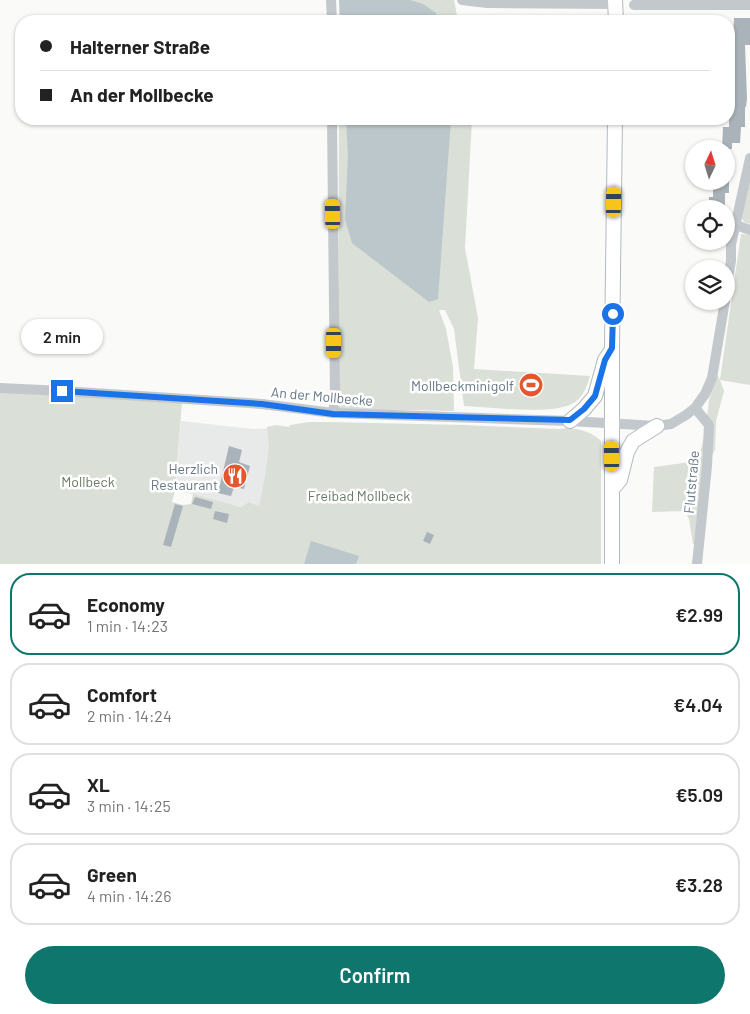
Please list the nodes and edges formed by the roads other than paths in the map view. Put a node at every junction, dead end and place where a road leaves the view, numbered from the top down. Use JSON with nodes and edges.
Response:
{"nodes":[{"id":1,"x":331,"y":0,"type":"edge"},
{"id":2,"x":462,"y":0,"type":"edge"},
{"id":3,"x":612,"y":3,"type":"edge"},
{"id":4,"x":634,"y":5,"type":"dead end"},
{"id":5,"x":750,"y":5,"type":"edge"},
{"id":6,"x":332,"y":15,"type":"edge"},
{"id":7,"x":332,"y":125,"type":"edge"},
{"id":8,"x":615,"y":125,"type":"edge"},
{"id":9,"x":750,"y":158,"type":"edge"},
{"id":10,"x":736,"y":225,"type":"junction"},
{"id":11,"x":750,"y":230,"type":"edge"},
{"id":12,"x":731,"y":260,"type":"edge"},
{"id":13,"x":723,"y":310,"type":"edge"},
{"id":14,"x":612,"y":348,"type":"junction"},
{"id":15,"x":0,"y":388,"type":"edge"},
{"id":16,"x":695,"y":408,"type":"junction"},
{"id":17,"x":333,"y":414,"type":"junction"},
{"id":18,"x":570,"y":420,"type":"junction"},
{"id":19,"x":612,"y":423,"type":"junction"},
{"id":20,"x":656,"y":426,"type":"junction"},
{"id":21,"x":613,"y":489,"type":"junction"},
{"id":22,"x":612,"y":564,"type":"edge"},
{"id":23,"x":697,"y":564,"type":"edge"}],
"edges":[{"from":1,"to":6,"type":"street"},
{"from":2,"to":3,"type":"street"},
{"from":4,"to":5,"type":"street"},
{"from":7,"to":17,"type":"street"},
{"from":8,"to":14,"type":"main road"},
{"from":9,"to":10,"type":"street"},
{"from":10,"to":11,"type":"street"},
{"from":10,"to":12,"type":"street"},
{"from":13,"to":16,"type":"street"},
{"from":14,"to":18,"type":"main road"},
{"from":14,"to":19,"type":"main road"},
{"from":15,"to":17,"type":"street","name":"An der Mollbecke"},
{"from":16,"to":20,"type":"street"},
{"from":16,"to":23,"type":"street","name":"Flutstraße"},
{"from":17,"to":18,"type":"street","name":"An der Mollbecke"},
{"from":18,"to":19,"type":"street","name":"An der Mollbecke"},
{"from":19,"to":20,"type":"street"},
{"from":19,"to":21,"type":"main road"},
{"from":20,"to":21,"type":"main road"},
{"from":21,"to":22,"type":"main road"}]}
